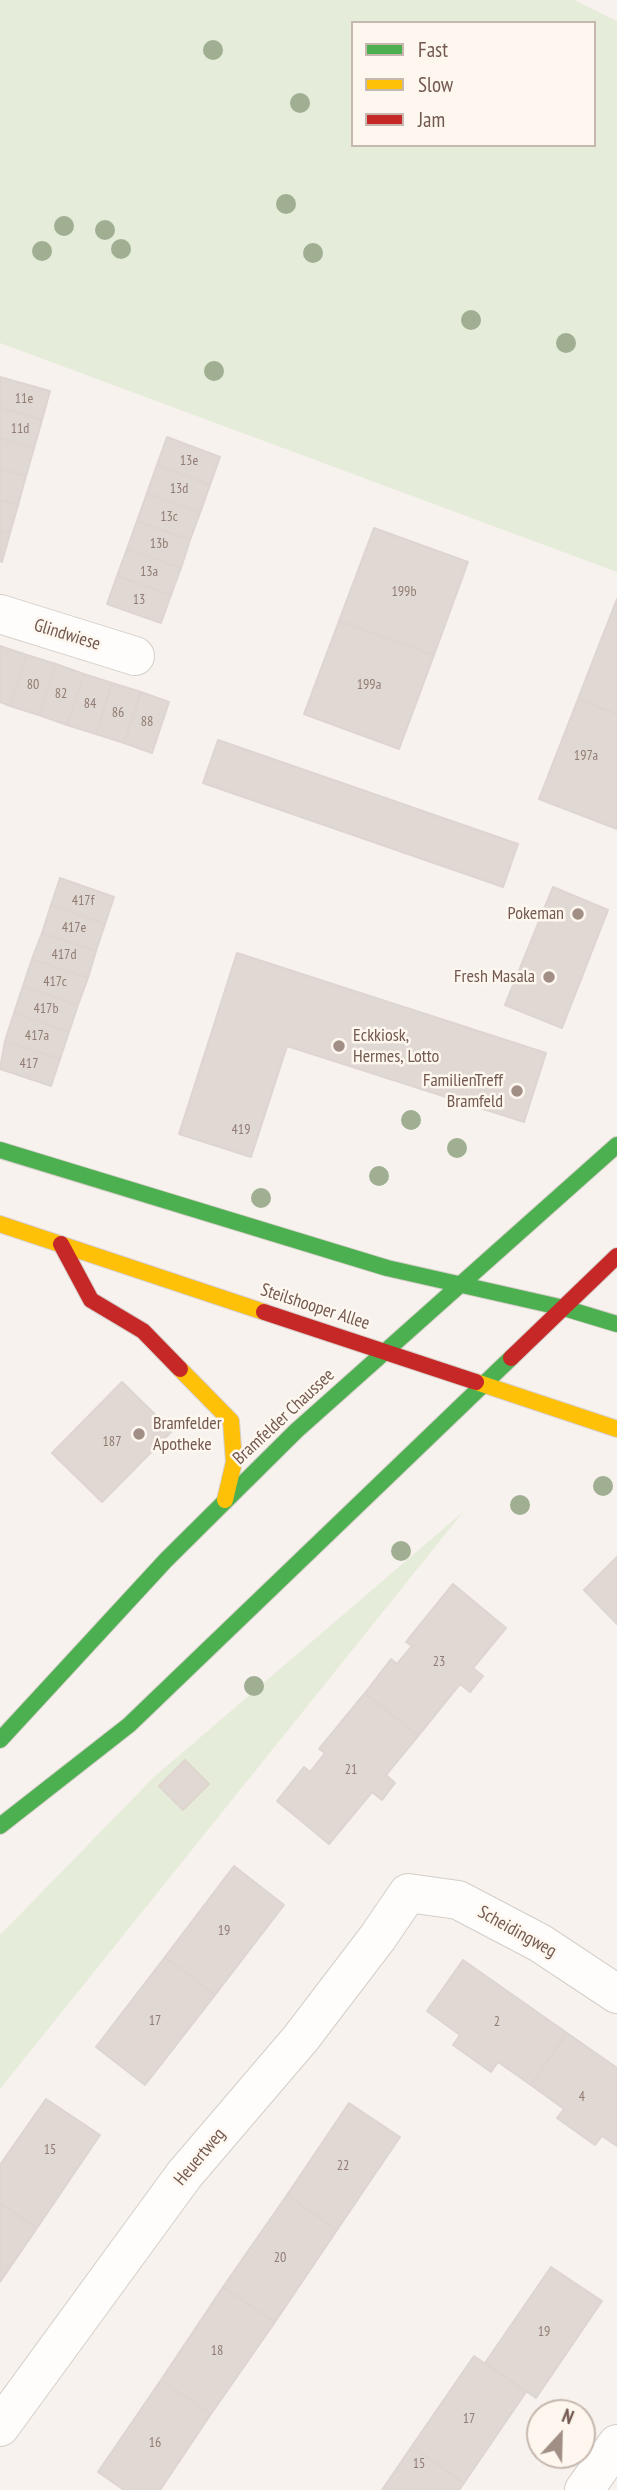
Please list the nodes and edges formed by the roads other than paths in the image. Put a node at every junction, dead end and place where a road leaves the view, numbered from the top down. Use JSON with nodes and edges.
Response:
{"nodes":[{"id":1,"x":0,"y":614,"type":"edge"},
{"id":2,"x":135,"y":656,"type":"dead end"},
{"id":3,"x":617,"y":1145,"type":"edge"},
{"id":4,"x":0,"y":1150,"type":"edge"},
{"id":5,"x":0,"y":1224,"type":"edge"},
{"id":6,"x":61,"y":1244,"type":"junction"},
{"id":7,"x":617,"y":1256,"type":"edge"},
{"id":8,"x":458,"y":1286,"type":"junction"},
{"id":9,"x":564,"y":1308,"type":"junction"},
{"id":10,"x":617,"y":1324,"type":"edge"},
{"id":11,"x":385,"y":1350,"type":"junction"},
{"id":12,"x":486,"y":1383,"type":"junction"},
{"id":13,"x":617,"y":1429,"type":"edge"},
{"id":14,"x":225,"y":1500,"type":"junction"},
{"id":15,"x":0,"y":1740,"type":"edge"},
{"id":16,"x":0,"y":1826,"type":"edge"},
{"id":17,"x":408,"y":1893,"type":"joint"},
{"id":18,"x":617,"y":1994,"type":"edge"},
{"id":19,"x":0,"y":2427,"type":"edge"},
{"id":20,"x":617,"y":2444,"type":"edge"},
{"id":21,"x":584,"y":2490,"type":"edge"}],
"edges":[{"from":1,"to":2,"type":"street","name":"Glindwiese"},
{"from":3,"to":8,"type":"main road","name":"Bramfelder Chaussee"},
{"from":4,"to":8,"type":"main road"},
{"from":5,"to":6,"type":"main road","name":"Steilshooper Allee"},
{"from":6,"to":11,"type":"main road","name":"Steilshooper Allee"},
{"from":6,"to":14,"type":"main road"},
{"from":7,"to":9,"type":"main road"},
{"from":8,"to":9,"type":"main road"},
{"from":8,"to":11,"type":"main road","name":"Bramfelder Chaussee"},
{"from":9,"to":10,"type":"main road"},
{"from":9,"to":12,"type":"main road"},
{"from":11,"to":12,"type":"main road","name":"Steilshooper Allee"},
{"from":11,"to":14,"type":"main road","name":"Bramfelder Chaussee"},
{"from":12,"to":13,"type":"main road","name":"Steilshooper Allee"},
{"from":12,"to":16,"type":"main road"},
{"from":14,"to":15,"type":"main road","name":"Bramfelder Chaussee"},
{"from":17,"to":18,"type":"street","name":"Scheidingweg"},
{"from":17,"to":19,"type":"street","name":"Heuertweg"},
{"from":20,"to":21,"type":"street"}]}
